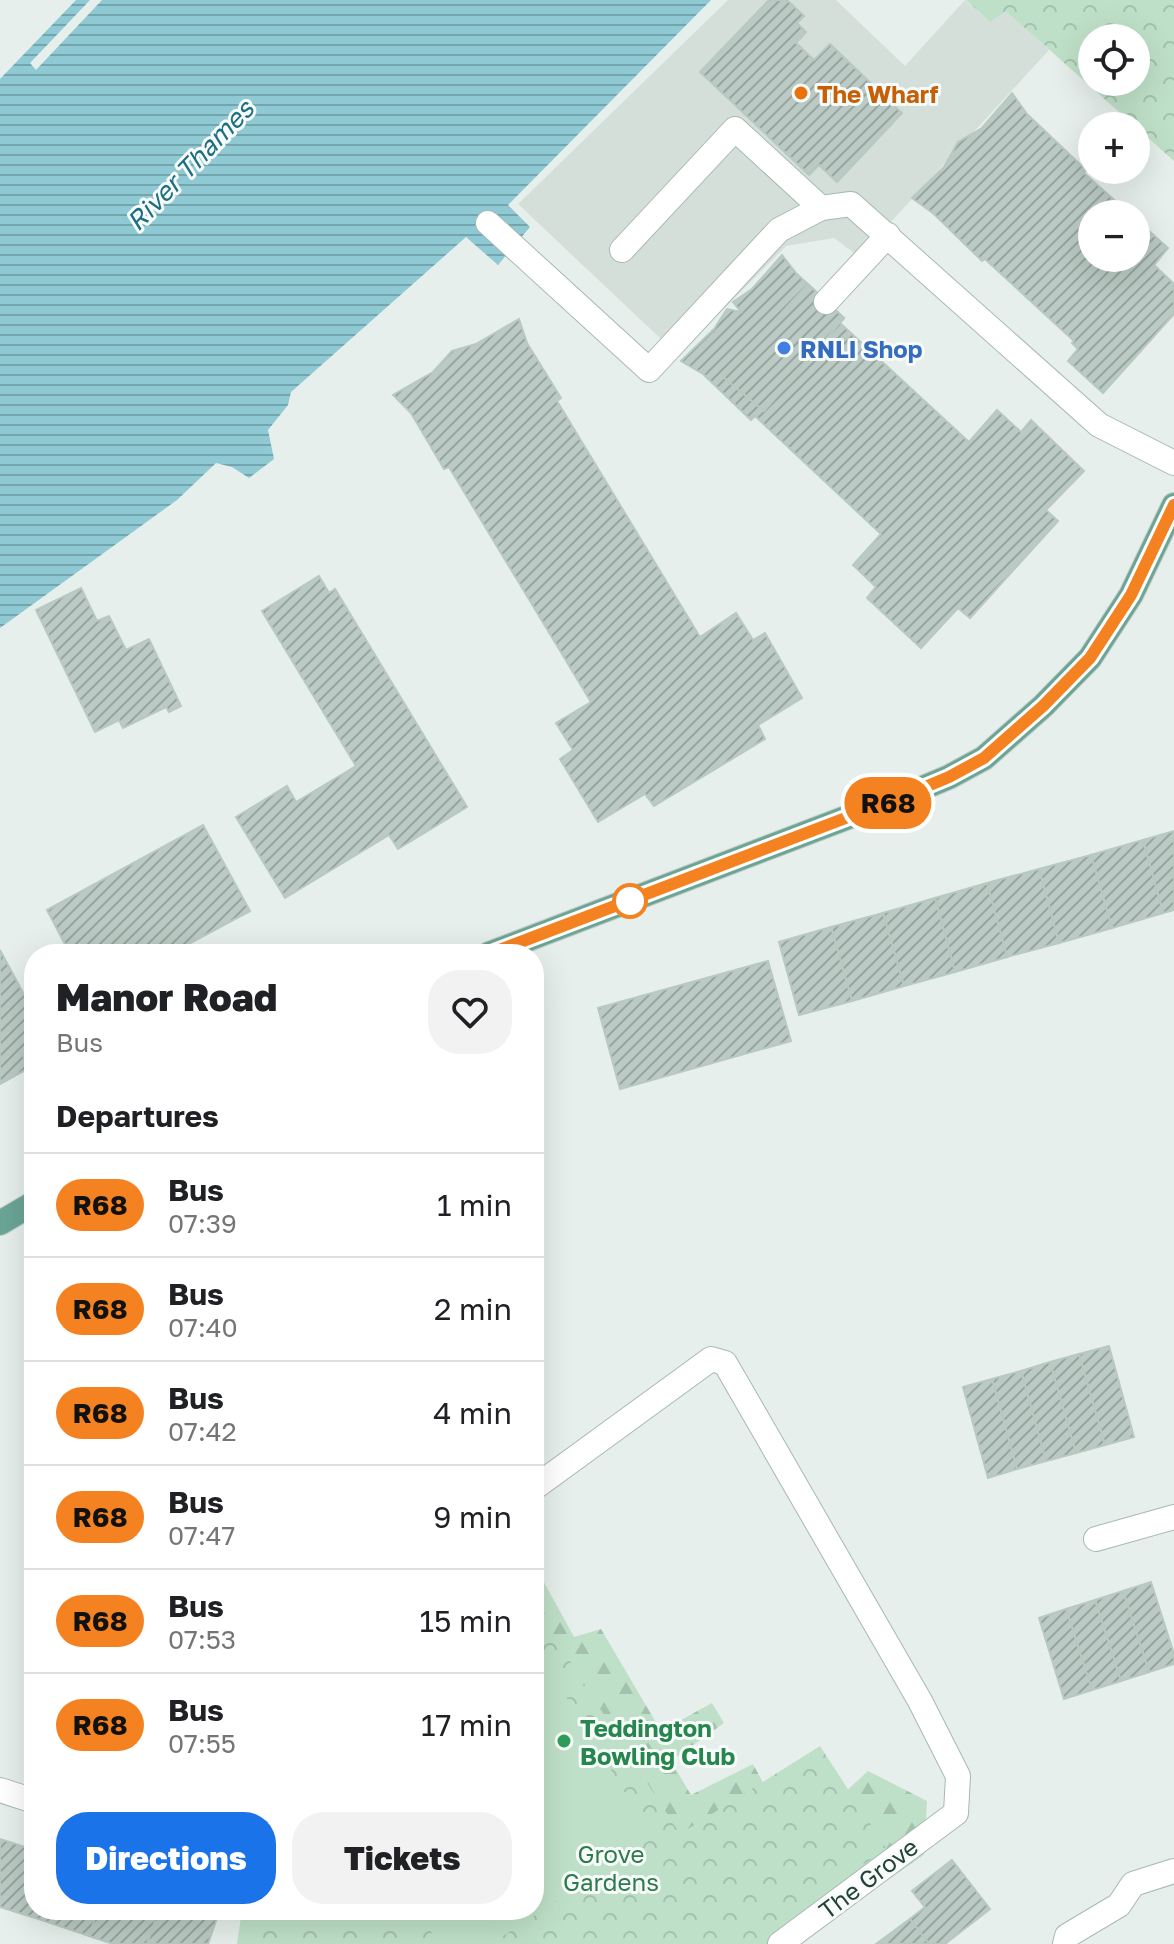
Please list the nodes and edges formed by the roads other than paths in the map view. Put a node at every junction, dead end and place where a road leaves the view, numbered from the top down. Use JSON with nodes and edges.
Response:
{"nodes":[{"id":1,"x":821,"y":208,"type":"junction"},
{"id":2,"x":488,"y":223,"type":"dead end"},
{"id":3,"x":888,"y":235,"type":"junction"},
{"id":4,"x":622,"y":250,"type":"dead end"},
{"id":5,"x":826,"y":302,"type":"dead end"},
{"id":6,"x":1174,"y":463,"type":"edge"},
{"id":7,"x":1174,"y":505,"type":"edge"},
{"id":8,"x":516,"y":944,"type":"edge"},
{"id":9,"x":24,"y":1209,"type":"edge"},
{"id":10,"x":0,"y":1223,"type":"edge"},
{"id":11,"x":544,"y":1481,"type":"edge"},
{"id":12,"x":1174,"y":1517,"type":"edge"},
{"id":13,"x":1096,"y":1539,"type":"dead end"},
{"id":14,"x":0,"y":1790,"type":"edge"},
{"id":15,"x":24,"y":1798,"type":"edge"},
{"id":16,"x":1174,"y":1871,"type":"edge"},
{"id":17,"x":780,"y":1944,"type":"edge"},
{"id":18,"x":1065,"y":1944,"type":"edge"}],
"edges":[{"from":1,"to":2,"type":"street"},
{"from":1,"to":3,"type":"street"},
{"from":1,"to":4,"type":"street"},
{"from":3,"to":5,"type":"street"},
{"from":3,"to":6,"type":"street"},
{"from":7,"to":8,"type":"main road"},
{"from":9,"to":10,"type":"main road"},
{"from":11,"to":17,"type":"street","name":"The Grove"},
{"from":12,"to":13,"type":"street"},
{"from":14,"to":15,"type":"street"},
{"from":16,"to":18,"type":"street"}]}
